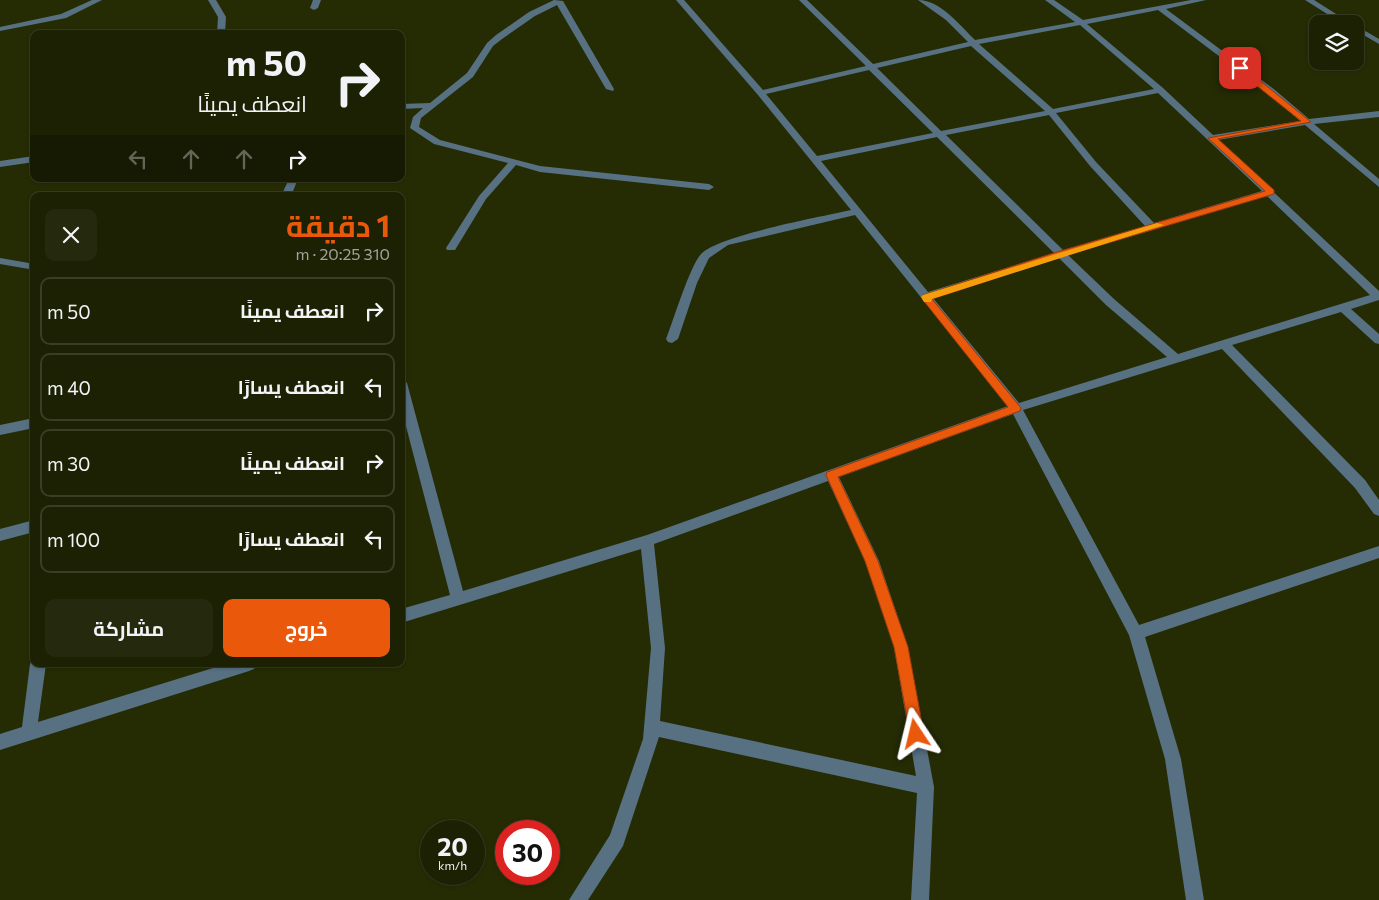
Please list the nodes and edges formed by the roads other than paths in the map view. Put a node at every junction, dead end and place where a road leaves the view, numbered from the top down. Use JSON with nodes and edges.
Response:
{"nodes":[{"id":1,"x":98,"y":0,"type":"edge"},
{"id":2,"x":212,"y":0,"type":"edge"},
{"id":3,"x":317,"y":0,"type":"edge"},
{"id":4,"x":558,"y":0,"type":"edge"},
{"id":5,"x":680,"y":0,"type":"edge"},
{"id":6,"x":803,"y":0,"type":"edge"},
{"id":7,"x":922,"y":0,"type":"edge"},
{"id":8,"x":1049,"y":0,"type":"edge"},
{"id":9,"x":1202,"y":0,"type":"edge"},
{"id":10,"x":1309,"y":0,"type":"edge"},
{"id":11,"x":1160,"y":4,"type":"edge"},
{"id":12,"x":314,"y":8,"type":"dead end"},
{"id":13,"x":1334,"y":15,"type":"edge"},
{"id":14,"x":1082,"y":23,"type":"junction"},
{"id":15,"x":0,"y":29,"type":"edge"},
{"id":16,"x":221,"y":30,"type":"edge"},
{"id":17,"x":1364,"y":33,"type":"edge"},
{"id":18,"x":1379,"y":42,"type":"edge"},
{"id":19,"x":973,"y":43,"type":"junction"},
{"id":20,"x":870,"y":68,"type":"junction"},
{"id":21,"x":610,"y":89,"type":"dead end"},
{"id":22,"x":1160,"y":90,"type":"junction"},
{"id":23,"x":762,"y":94,"type":"junction"},
{"id":24,"x":431,"y":105,"type":"junction"},
{"id":25,"x":405,"y":107,"type":"edge"},
{"id":26,"x":1050,"y":111,"type":"junction"},
{"id":27,"x":1379,"y":114,"type":"edge"},
{"id":28,"x":1307,"y":122,"type":"junction"},
{"id":29,"x":940,"y":135,"type":"junction"},
{"id":30,"x":1212,"y":138,"type":"junction"},
{"id":31,"x":30,"y":159,"type":"edge"},
{"id":32,"x":815,"y":159,"type":"junction"},
{"id":33,"x":1,"y":163,"type":"edge"},
{"id":34,"x":513,"y":163,"type":"junction"},
{"id":35,"x":1379,"y":184,"type":"edge"},
{"id":36,"x":709,"y":187,"type":"dead end"},
{"id":37,"x":1270,"y":192,"type":"junction"},
{"id":38,"x":857,"y":212,"type":"junction"},
{"id":39,"x":1152,"y":227,"type":"junction"},
{"id":40,"x":451,"y":248,"type":"dead end"},
{"id":41,"x":1060,"y":254,"type":"junction"},
{"id":42,"x":0,"y":261,"type":"edge"},
{"id":43,"x":28,"y":266,"type":"dead end"},
{"id":44,"x":1378,"y":296,"type":"edge"},
{"id":45,"x":926,"y":297,"type":"junction"},
{"id":46,"x":1342,"y":307,"type":"junction"},
{"id":47,"x":672,"y":339,"type":"dead end"},
{"id":48,"x":1379,"y":340,"type":"edge"},
{"id":49,"x":1224,"y":344,"type":"junction"},
{"id":50,"x":1176,"y":358,"type":"junction"},
{"id":51,"x":405,"y":398,"type":"edge"},
{"id":52,"x":1016,"y":408,"type":"junction"},
{"id":53,"x":30,"y":424,"type":"edge"},
{"id":54,"x":0,"y":430,"type":"edge"},
{"id":55,"x":832,"y":475,"type":"junction"},
{"id":56,"x":1379,"y":510,"type":"edge"},
{"id":57,"x":30,"y":527,"type":"edge"},
{"id":58,"x":0,"y":535,"type":"edge"},
{"id":59,"x":647,"y":541,"type":"junction"},
{"id":60,"x":1379,"y":552,"type":"edge"},
{"id":61,"x":458,"y":598,"type":"junction"},
{"id":62,"x":405,"y":615,"type":"edge"},
{"id":63,"x":1136,"y":633,"type":"junction"},
{"id":64,"x":38,"y":667,"type":"edge"},
{"id":65,"x":241,"y":667,"type":"edge"},
{"id":66,"x":652,"y":727,"type":"junction"},
{"id":67,"x":29,"y":734,"type":"junction"},
{"id":68,"x":0,"y":742,"type":"edge"},
{"id":69,"x":926,"y":787,"type":"junction"},
{"id":70,"x":578,"y":900,"type":"edge"},
{"id":71,"x":920,"y":900,"type":"edge"},
{"id":72,"x":1195,"y":900,"type":"edge"}],
"edges":[{"from":1,"to":15,"type":"street"},
{"from":2,"to":16,"type":"street"},
{"from":3,"to":12,"type":"street"},
{"from":4,"to":21,"type":"street"},
{"from":4,"to":24,"type":"street"},
{"from":5,"to":23,"type":"street"},
{"from":6,"to":20,"type":"street"},
{"from":7,"to":19,"type":"street"},
{"from":8,"to":14,"type":"street"},
{"from":9,"to":11,"type":"street"},
{"from":10,"to":13,"type":"street"},
{"from":11,"to":14,"type":"street"},
{"from":11,"to":28,"type":"street"},
{"from":14,"to":19,"type":"street"},
{"from":14,"to":22,"type":"street"},
{"from":17,"to":18,"type":"street"},
{"from":19,"to":20,"type":"street"},
{"from":19,"to":26,"type":"street"},
{"from":20,"to":23,"type":"street"},
{"from":20,"to":29,"type":"street"},
{"from":22,"to":26,"type":"street"},
{"from":22,"to":30,"type":"street"},
{"from":23,"to":32,"type":"street"},
{"from":24,"to":25,"type":"street"},
{"from":24,"to":34,"type":"street"},
{"from":26,"to":29,"type":"street"},
{"from":26,"to":39,"type":"street"},
{"from":27,"to":28,"type":"street"},
{"from":28,"to":30,"type":"street"},
{"from":28,"to":35,"type":"street"},
{"from":29,"to":32,"type":"street"},
{"from":29,"to":41,"type":"street"},
{"from":30,"to":37,"type":"street"},
{"from":31,"to":33,"type":"street"},
{"from":32,"to":38,"type":"street"},
{"from":34,"to":36,"type":"street"},
{"from":34,"to":40,"type":"street"},
{"from":37,"to":39,"type":"street"},
{"from":37,"to":44,"type":"street"},
{"from":38,"to":45,"type":"street"},
{"from":38,"to":47,"type":"street"},
{"from":39,"to":41,"type":"street"},
{"from":41,"to":45,"type":"street"},
{"from":41,"to":50,"type":"street"},
{"from":42,"to":43,"type":"street"},
{"from":44,"to":46,"type":"street"},
{"from":45,"to":52,"type":"street"},
{"from":46,"to":48,"type":"street"},
{"from":46,"to":49,"type":"street"},
{"from":49,"to":50,"type":"street"},
{"from":49,"to":56,"type":"street"},
{"from":50,"to":52,"type":"street"},
{"from":51,"to":61,"type":"street"},
{"from":52,"to":55,"type":"street"},
{"from":52,"to":63,"type":"street"},
{"from":53,"to":54,"type":"street"},
{"from":55,"to":59,"type":"street"},
{"from":55,"to":69,"type":"street"},
{"from":57,"to":58,"type":"street"},
{"from":59,"to":61,"type":"street"},
{"from":59,"to":66,"type":"street"},
{"from":60,"to":63,"type":"street"},
{"from":61,"to":62,"type":"street"},
{"from":63,"to":72,"type":"street"},
{"from":64,"to":67,"type":"street"},
{"from":65,"to":67,"type":"street"},
{"from":66,"to":69,"type":"street"},
{"from":66,"to":70,"type":"street"},
{"from":67,"to":68,"type":"street"},
{"from":69,"to":71,"type":"street"}]}
